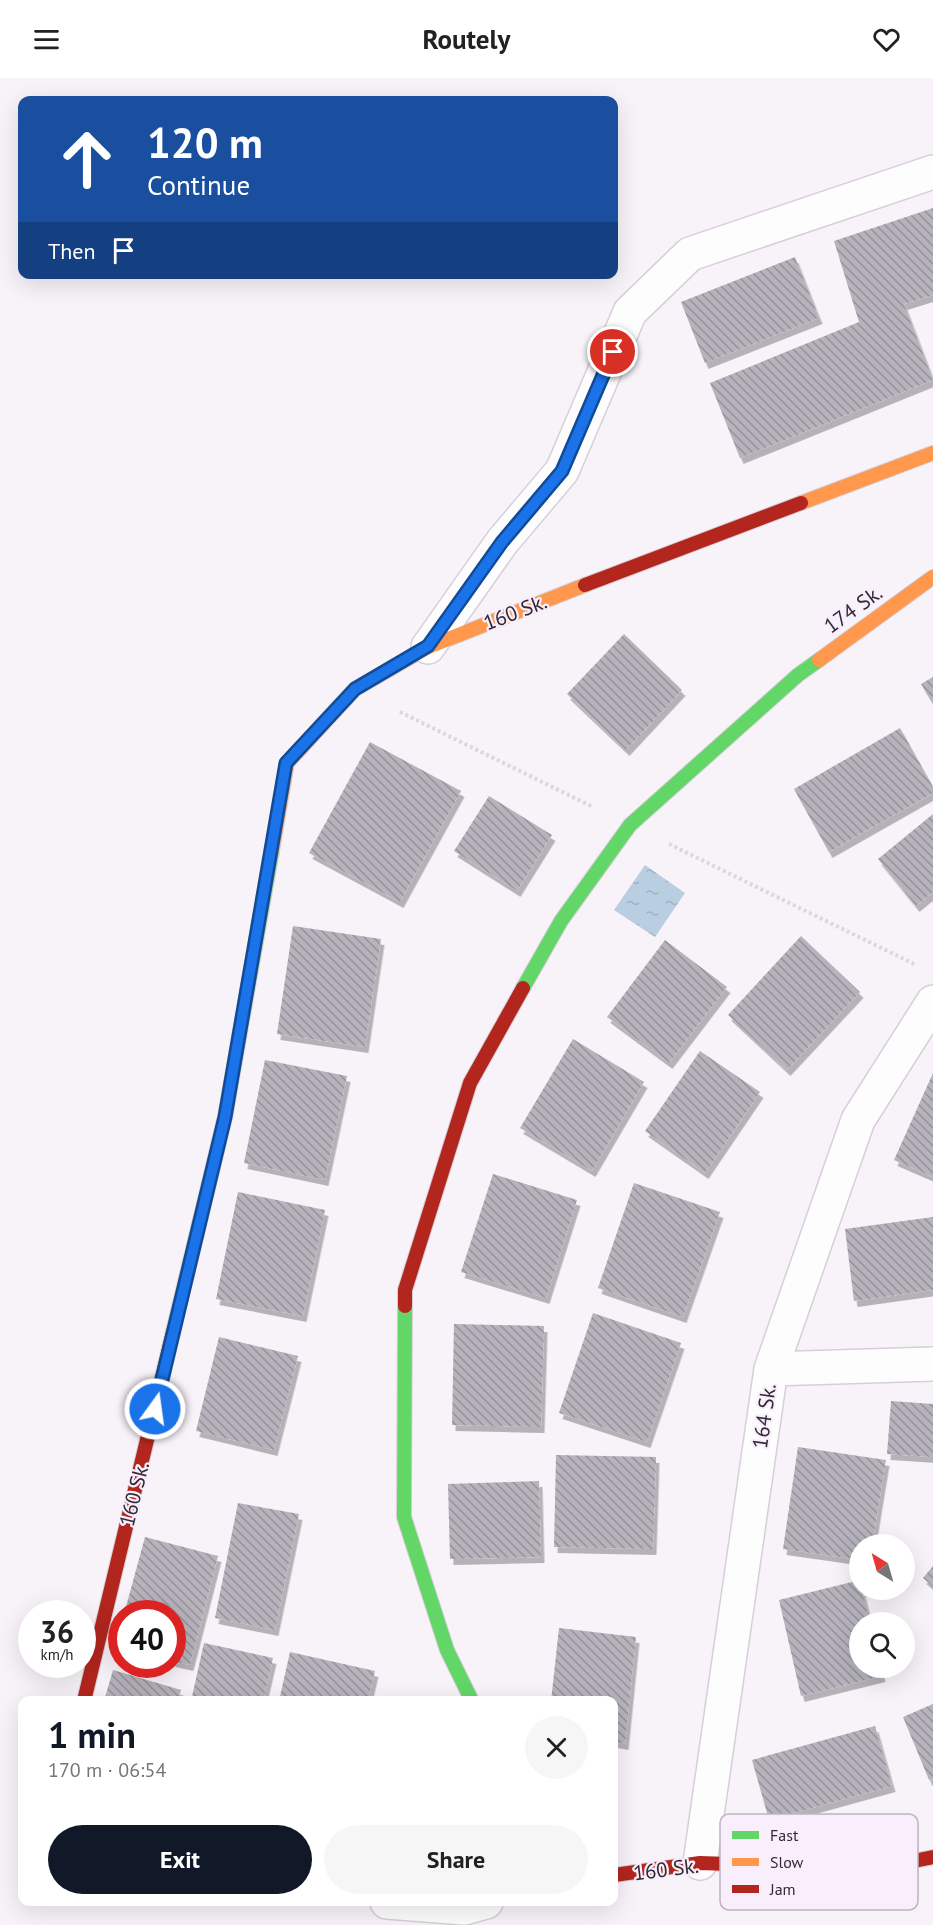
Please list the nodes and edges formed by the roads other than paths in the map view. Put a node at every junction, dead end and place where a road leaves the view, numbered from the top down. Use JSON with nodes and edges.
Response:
{"nodes":[{"id":1,"x":933,"y":172,"type":"edge"},
{"id":2,"x":933,"y":453,"type":"edge"},
{"id":3,"x":933,"y":577,"type":"edge"},
{"id":4,"x":428,"y":646,"type":"junction"},
{"id":5,"x":933,"y":1002,"type":"edge"},
{"id":6,"x":933,"y":1364,"type":"edge"},
{"id":7,"x":771,"y":1369,"type":"junction"},
{"id":8,"x":85,"y":1696,"type":"edge"},
{"id":9,"x":470,"y":1696,"type":"edge"},
{"id":10,"x":933,"y":1857,"type":"edge"},
{"id":11,"x":918,"y":1860,"type":"edge"},
{"id":12,"x":700,"y":1863,"type":"junction"},
{"id":13,"x":720,"y":1864,"type":"edge"},
{"id":14,"x":618,"y":1874,"type":"edge"},
{"id":15,"x":438,"y":1906,"type":"edge"},
{"id":16,"x":471,"y":1906,"type":"edge"}],
"edges":[{"from":1,"to":4,"type":"street"},
{"from":2,"to":4,"type":"street","name":"160 Sk."},
{"from":3,"to":9,"type":"street","name":"174 Sk."},
{"from":4,"to":8,"type":"street","name":"160 Sk."},
{"from":5,"to":7,"type":"street","name":"164 Sk."},
{"from":6,"to":7,"type":"street"},
{"from":7,"to":12,"type":"street","name":"164 Sk."},
{"from":10,"to":11,"type":"street","name":"160 Sk."},
{"from":12,"to":13,"type":"street","name":"160 Sk."},
{"from":12,"to":14,"type":"street","name":"160 Sk."},
{"from":15,"to":16,"type":"street"}]}
